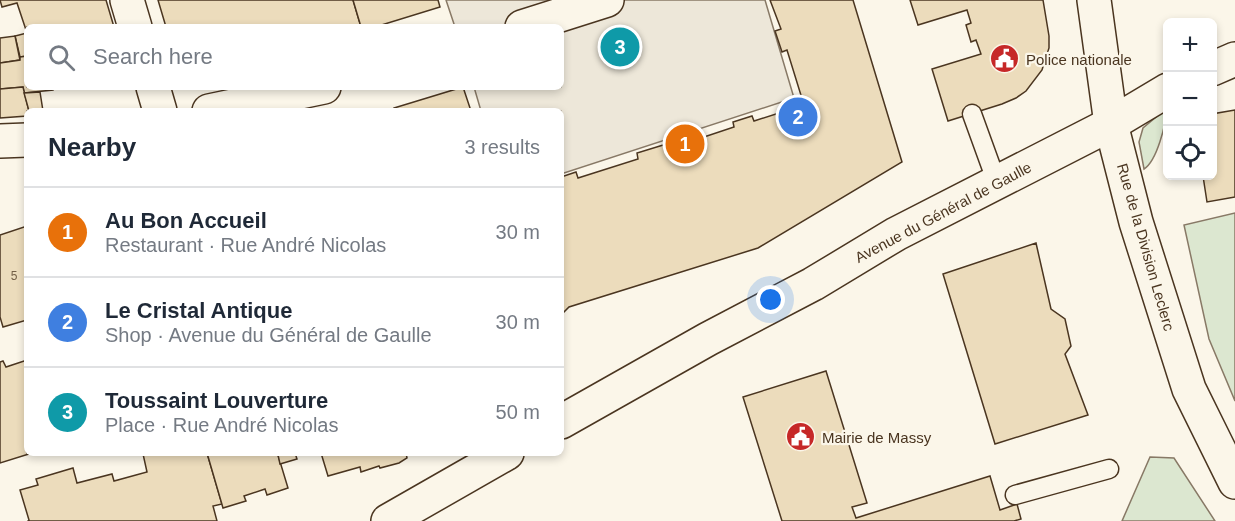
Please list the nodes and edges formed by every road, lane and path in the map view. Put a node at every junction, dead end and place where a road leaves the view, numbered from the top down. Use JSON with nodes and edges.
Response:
{"nodes":[{"id":1,"x":127,"y":0,"type":"edge"},
{"id":2,"x":608,"y":0,"type":"edge"},
{"id":3,"x":1094,"y":0,"type":"edge"},
{"id":4,"x":134,"y":24,"type":"edge"},
{"id":5,"x":532,"y":24,"type":"edge"},
{"id":6,"x":1235,"y":58,"type":"edge"},
{"id":7,"x":1217,"y":67,"type":"edge"},
{"id":8,"x":154,"y":90,"type":"edge"},
{"id":9,"x":310,"y":90,"type":"edge"},
{"id":10,"x":1163,"y":92,"type":"edge"},
{"id":11,"x":159,"y":108,"type":"edge"},
{"id":12,"x":223,"y":108,"type":"edge"},
{"id":13,"x":972,"y":114,"type":"dead end"},
{"id":14,"x":1111,"y":124,"type":"junction"},
{"id":15,"x":24,"y":140,"type":"edge"},
{"id":16,"x":0,"y":141,"type":"edge"},
{"id":17,"x":997,"y":183,"type":"junction"},
{"id":18,"x":564,"y":420,"type":"edge"},
{"id":19,"x":502,"y":456,"type":"edge"},
{"id":20,"x":1109,"y":470,"type":"dead end"},
{"id":21,"x":1235,"y":482,"type":"edge"},
{"id":22,"x":1015,"y":495,"type":"dead end"},
{"id":23,"x":388,"y":521,"type":"edge"}],
"edges":[{"from":1,"to":4,"type":"main road"},
{"from":2,"to":5,"type":"main road"},
{"from":3,"to":14,"type":"main road","name":"Rue de la Division Leclerc"},
{"from":6,"to":7,"type":"main road"},
{"from":8,"to":11,"type":"main road"},
{"from":9,"to":12,"type":"main road"},
{"from":10,"to":14,"type":"main road","name":"Avenue du Général de Gaulle"},
{"from":13,"to":17,"type":"lane"},
{"from":14,"to":17,"type":"main road","name":"Avenue du Général de Gaulle"},
{"from":14,"to":21,"type":"main road","name":"Rue de la Division Leclerc"},
{"from":15,"to":16,"type":"main road"},
{"from":17,"to":18,"type":"main road","name":"Avenue du Général de Gaulle"},
{"from":19,"to":23,"type":"main road"},
{"from":20,"to":22,"type":"lane"}]}
